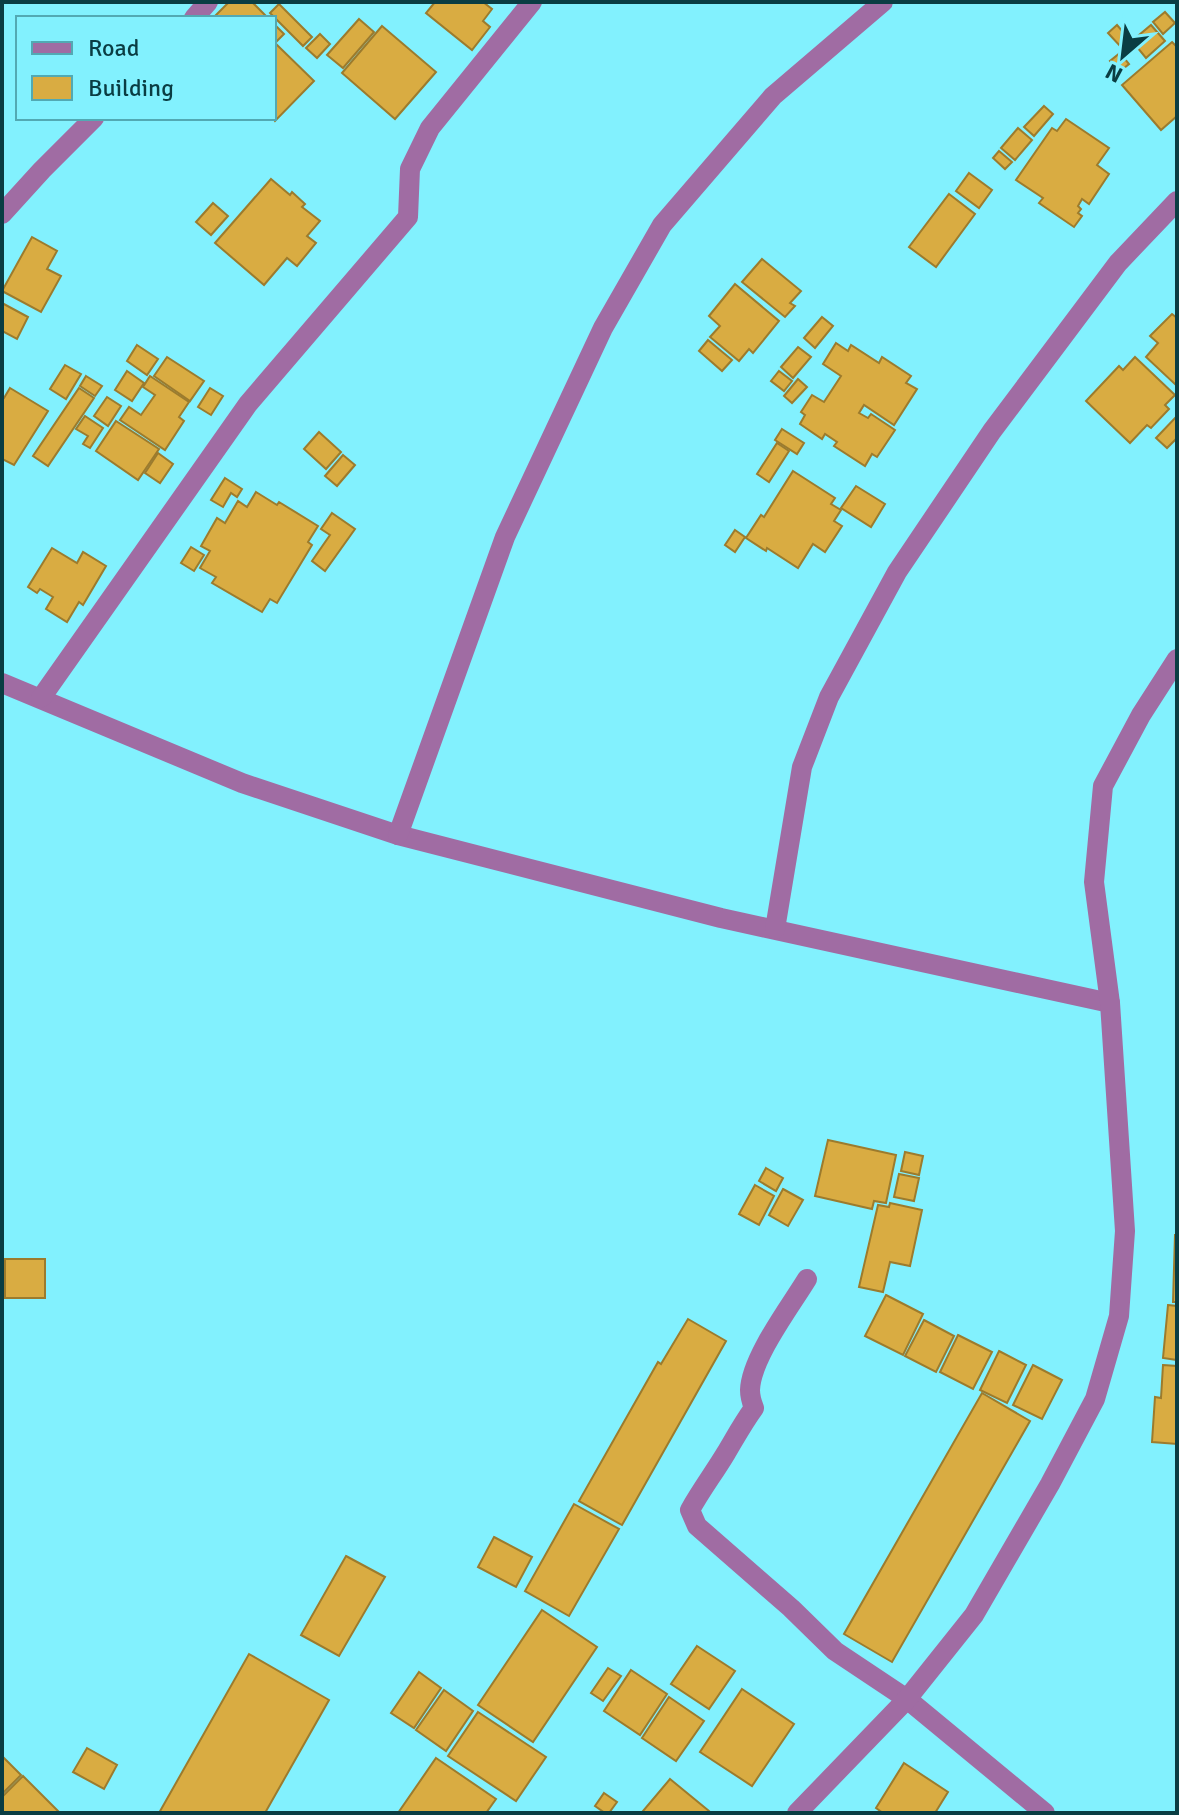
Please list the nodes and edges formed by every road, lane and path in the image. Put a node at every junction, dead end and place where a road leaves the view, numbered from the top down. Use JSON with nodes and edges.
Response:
{"nodes":[{"id":1,"x":532,"y":2,"type":"edge"},
{"id":2,"x":883,"y":2,"type":"edge"},
{"id":3,"x":92,"y":120,"type":"edge"},
{"id":4,"x":1177,"y":201,"type":"edge"},
{"id":5,"x":2,"y":214,"type":"edge"},
{"id":6,"x":1177,"y":659,"type":"edge"},
{"id":7,"x":2,"y":683,"type":"edge"},
{"id":8,"x":41,"y":698,"type":"junction"},
{"id":9,"x":398,"y":835,"type":"junction"},
{"id":10,"x":775,"y":929,"type":"junction"},
{"id":11,"x":1110,"y":1003,"type":"junction"},
{"id":12,"x":807,"y":1279,"type":"dead end"},
{"id":13,"x":907,"y":1699,"type":"junction"},
{"id":14,"x":797,"y":1813,"type":"edge"},
{"id":15,"x":1045,"y":1813,"type":"edge"}],
"edges":[{"from":1,"to":8,"type":"street"},
{"from":2,"to":9,"type":"street"},
{"from":3,"to":5,"type":"street"},
{"from":4,"to":10,"type":"street"},
{"from":6,"to":11,"type":"street"},
{"from":7,"to":8,"type":"street"},
{"from":8,"to":9,"type":"street"},
{"from":9,"to":10,"type":"street"},
{"from":10,"to":11,"type":"street"},
{"from":11,"to":13,"type":"street"},
{"from":12,"to":13,"type":"street"},
{"from":13,"to":14,"type":"street"},
{"from":13,"to":15,"type":"street"}]}
